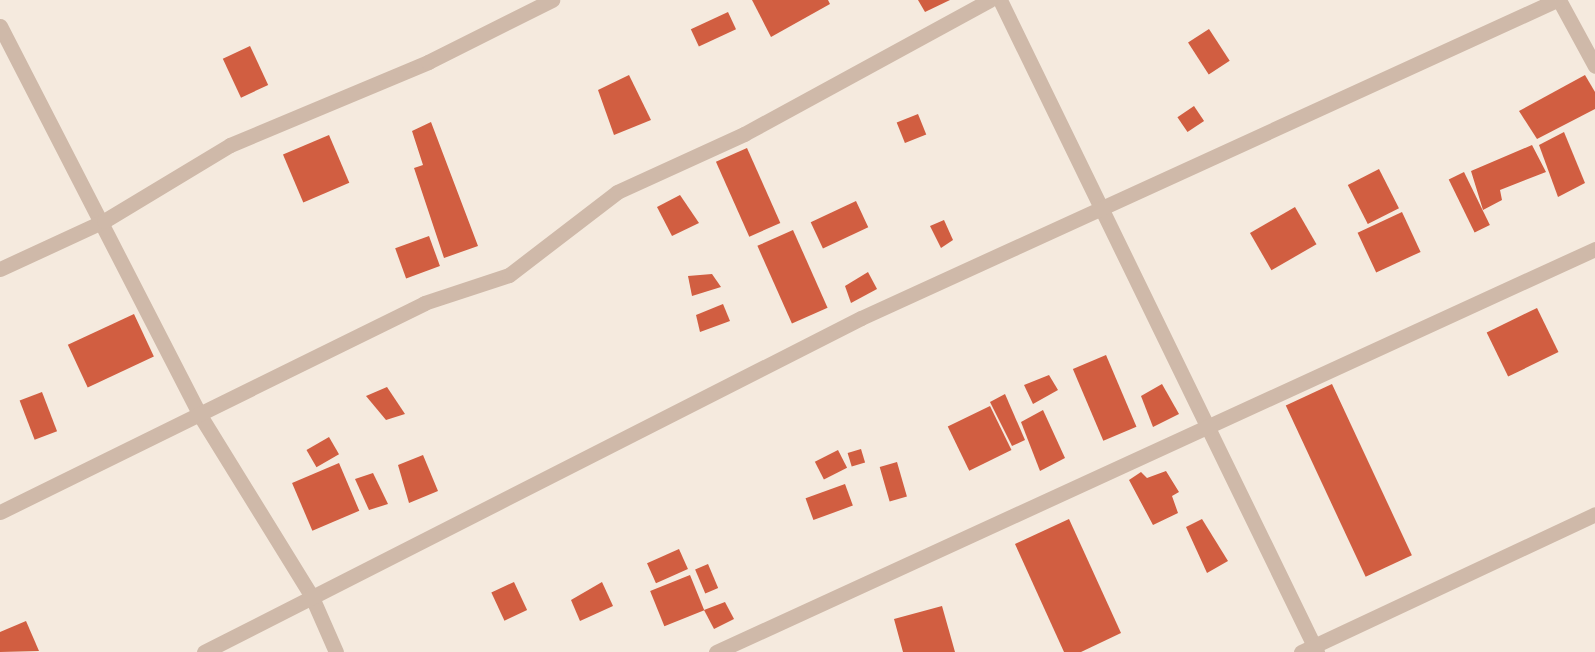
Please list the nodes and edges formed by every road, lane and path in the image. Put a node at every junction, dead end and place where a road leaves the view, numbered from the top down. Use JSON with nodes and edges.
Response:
{"nodes":[{"id":1,"x":552,"y":0,"type":"edge"},
{"id":2,"x":990,"y":0,"type":"edge"},
{"id":3,"x":999,"y":0,"type":"edge"},
{"id":4,"x":1558,"y":0,"type":"edge"},
{"id":5,"x":0,"y":26,"type":"edge"},
{"id":6,"x":1595,"y":66,"type":"edge"},
{"id":7,"x":1102,"y":209,"type":"junction"},
{"id":8,"x":104,"y":220,"type":"junction"},
{"id":9,"x":1595,"y":249,"type":"edge"},
{"id":10,"x":0,"y":269,"type":"edge"},
{"id":11,"x":201,"y":417,"type":"junction"},
{"id":12,"x":1203,"y":427,"type":"junction"},
{"id":13,"x":0,"y":512,"type":"edge"},
{"id":14,"x":1595,"y":514,"type":"edge"},
{"id":15,"x":311,"y":595,"type":"junction"},
{"id":16,"x":1310,"y":650,"type":"edge"},
{"id":17,"x":204,"y":652,"type":"edge"},
{"id":18,"x":336,"y":652,"type":"edge"},
{"id":19,"x":716,"y":652,"type":"edge"}],
"edges":[{"from":1,"to":8,"type":"street"},
{"from":2,"to":11,"type":"street"},
{"from":3,"to":7,"type":"street"},
{"from":4,"to":6,"type":"street"},
{"from":4,"to":7,"type":"street"},
{"from":5,"to":8,"type":"street"},
{"from":7,"to":12,"type":"street"},
{"from":7,"to":15,"type":"street"},
{"from":8,"to":10,"type":"street"},
{"from":8,"to":11,"type":"street"},
{"from":9,"to":12,"type":"street"},
{"from":11,"to":13,"type":"street"},
{"from":11,"to":15,"type":"street"},
{"from":12,"to":16,"type":"street"},
{"from":12,"to":19,"type":"street"},
{"from":14,"to":16,"type":"street"},
{"from":15,"to":17,"type":"street"},
{"from":15,"to":18,"type":"street"}]}
